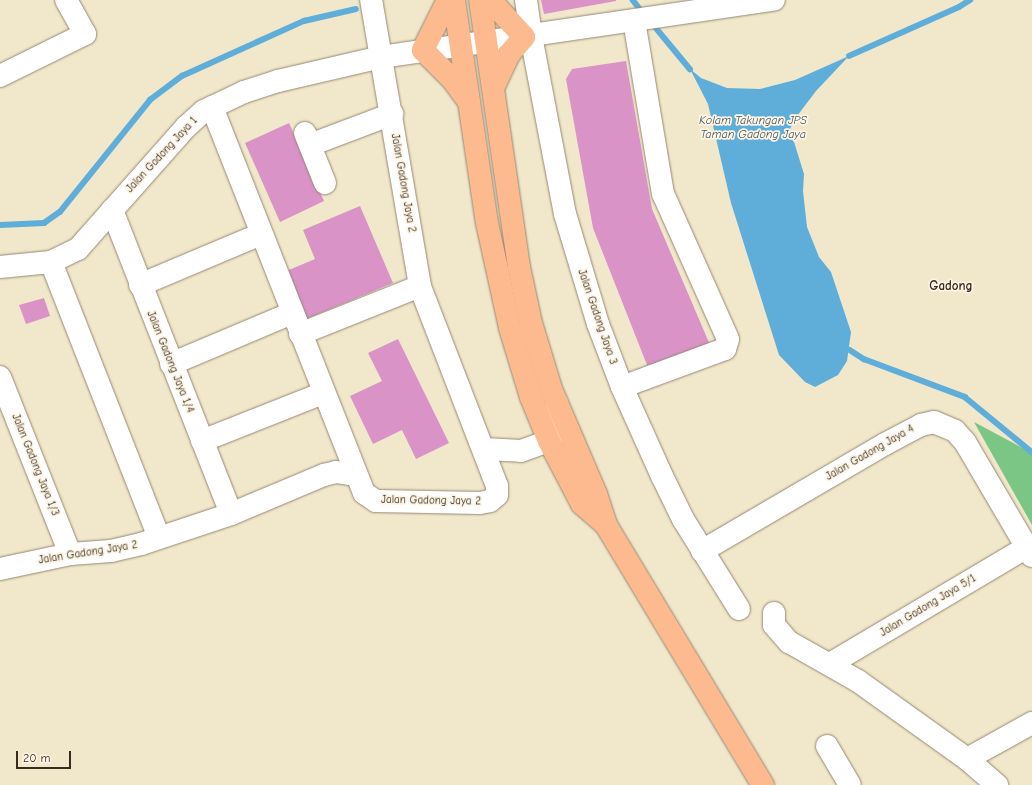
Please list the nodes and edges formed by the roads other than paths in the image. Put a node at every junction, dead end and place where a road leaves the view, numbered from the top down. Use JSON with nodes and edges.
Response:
{"nodes":[{"id":1,"x":66,"y":0,"type":"edge"},
{"id":2,"x":371,"y":0,"type":"edge"},
{"id":3,"x":448,"y":0,"type":"edge"},
{"id":4,"x":454,"y":0,"type":"edge"},
{"id":5,"x":480,"y":0,"type":"edge"},
{"id":6,"x":490,"y":0,"type":"edge"},
{"id":7,"x":774,"y":0,"type":"edge"},
{"id":8,"x":735,"y":3,"type":"edge"},
{"id":9,"x":527,"y":4,"type":"edge"},
{"id":10,"x":645,"y":19,"type":"junction"},
{"id":11,"x":527,"y":37,"type":"junction"},
{"id":12,"x":486,"y":42,"type":"junction"},
{"id":13,"x":462,"y":45,"type":"junction"},
{"id":14,"x":423,"y":50,"type":"junction"},
{"id":15,"x":381,"y":57,"type":"junction"},
{"id":16,"x":0,"y":76,"type":"edge"},
{"id":17,"x":493,"y":88,"type":"junction"},
{"id":18,"x":470,"y":105,"type":"junction"},
{"id":19,"x":212,"y":107,"type":"junction"},
{"id":20,"x":392,"y":114,"type":"junction"},
{"id":21,"x":325,"y":183,"type":"dead end"},
{"id":22,"x":112,"y":210,"type":"junction"},
{"id":23,"x":261,"y":234,"type":"junction"},
{"id":24,"x":51,"y":262,"type":"junction"},
{"id":25,"x":0,"y":267,"type":"edge"},
{"id":26,"x":140,"y":285,"type":"junction"},
{"id":27,"x":420,"y":286,"type":"junction"},
{"id":28,"x":292,"y":313,"type":"junction"},
{"id":29,"x":300,"y":334,"type":"junction"},
{"id":30,"x":170,"y":364,"type":"junction"},
{"id":31,"x":0,"y":377,"type":"edge"},
{"id":32,"x":622,"y":388,"type":"junction"},
{"id":33,"x":324,"y":393,"type":"junction"},
{"id":34,"x":556,"y":403,"type":"junction"},
{"id":35,"x":202,"y":441,"type":"junction"},
{"id":36,"x":549,"y":441,"type":"junction"},
{"id":37,"x":485,"y":449,"type":"junction"},
{"id":38,"x":355,"y":475,"type":"junction"},
{"id":39,"x":231,"y":514,"type":"junction"},
{"id":40,"x":606,"y":525,"type":"junction"},
{"id":41,"x":159,"y":538,"type":"junction"},
{"id":42,"x":702,"y":551,"type":"junction"},
{"id":43,"x":1029,"y":552,"type":"edge"},
{"id":44,"x":70,"y":554,"type":"junction"},
{"id":45,"x":0,"y":569,"type":"edge"},
{"id":46,"x":738,"y":609,"type":"dead end"},
{"id":47,"x":774,"y":613,"type":"dead end"},
{"id":48,"x":830,"y":664,"type":"junction"},
{"id":49,"x":1032,"y":723,"type":"edge"},
{"id":50,"x":827,"y":746,"type":"dead end"},
{"id":51,"x":967,"y":759,"type":"junction"},
{"id":52,"x":763,"y":785,"type":"edge"},
{"id":53,"x":850,"y":785,"type":"edge"},
{"id":54,"x":997,"y":785,"type":"edge"}],
"edges":[{"from":1,"to":16,"type":"street"},
{"from":2,"to":15,"type":"street","name":"Jalan Gadong Jaya 2"},
{"from":3,"to":14,"type":"main road"},
{"from":4,"to":13,"type":"main road"},
{"from":5,"to":12,"type":"main road"},
{"from":6,"to":11,"type":"main road"},
{"from":7,"to":8,"type":"street","name":"Jalan Gadong Jaya 1"},
{"from":8,"to":10,"type":"street","name":"Jalan Gadong Jaya 1"},
{"from":9,"to":11,"type":"street","name":"Jalan Gadong Jaya 3"},
{"from":10,"to":11,"type":"street","name":"Jalan Gadong Jaya 1"},
{"from":10,"to":32,"type":"street"},
{"from":11,"to":12,"type":"street","name":"Jalan Gadong Jaya 1"},
{"from":11,"to":17,"type":"main road"},
{"from":11,"to":32,"type":"street","name":"Jalan Gadong Jaya 3"},
{"from":12,"to":13,"type":"street","name":"Jalan Gadong Jaya 1"},
{"from":12,"to":17,"type":"main road"},
{"from":13,"to":14,"type":"street","name":"Jalan Gadong Jaya 1"},
{"from":13,"to":18,"type":"main road"},
{"from":14,"to":15,"type":"street","name":"Jalan Gadong Jaya 1"},
{"from":14,"to":18,"type":"main road"},
{"from":15,"to":19,"type":"street","name":"Jalan Gadong Jaya 1"},
{"from":15,"to":20,"type":"street","name":"Jalan Gadong Jaya 2"},
{"from":17,"to":34,"type":"main road"},
{"from":18,"to":36,"type":"main road"},
{"from":19,"to":22,"type":"street","name":"Jalan Gadong Jaya 1"},
{"from":19,"to":23,"type":"street"},
{"from":20,"to":21,"type":"street"},
{"from":20,"to":27,"type":"street","name":"Jalan Gadong Jaya 2"},
{"from":22,"to":24,"type":"street","name":"Jalan Gadong Jaya 1"},
{"from":22,"to":26,"type":"street","name":"Jalan Gadong Jaya 1/4"},
{"from":23,"to":26,"type":"street"},
{"from":23,"to":28,"type":"street"},
{"from":24,"to":25,"type":"street","name":"Jalan Gadong Jaya 1"},
{"from":24,"to":41,"type":"street"},
{"from":26,"to":30,"type":"street","name":"Jalan Gadong Jaya 1/4"},
{"from":27,"to":29,"type":"street"},
{"from":27,"to":37,"type":"street","name":"Jalan Gadong Jaya 2"},
{"from":28,"to":29,"type":"street"},
{"from":28,"to":30,"type":"street"},
{"from":29,"to":33,"type":"street"},
{"from":30,"to":35,"type":"street","name":"Jalan Gadong Jaya 1/4"},
{"from":31,"to":44,"type":"street","name":"Jalan Gadong Jaya 1/3"},
{"from":32,"to":42,"type":"street","name":"Jalan Gadong Jaya 3"},
{"from":33,"to":35,"type":"street"},
{"from":33,"to":38,"type":"street"},
{"from":34,"to":36,"type":"street"},
{"from":34,"to":40,"type":"main road"},
{"from":35,"to":39,"type":"street","name":"Jalan Gadong Jaya 1/4"},
{"from":36,"to":37,"type":"street"},
{"from":36,"to":40,"type":"main road"},
{"from":37,"to":38,"type":"street","name":"Jalan Gadong Jaya 2"},
{"from":38,"to":39,"type":"street","name":"Jalan Gadong Jaya 2"},
{"from":39,"to":41,"type":"street","name":"Jalan Gadong Jaya 2"},
{"from":40,"to":52,"type":"main road"},
{"from":41,"to":44,"type":"street","name":"Jalan Gadong Jaya 2"},
{"from":42,"to":43,"type":"street","name":"Jalan Gadong Jaya 4"},
{"from":42,"to":46,"type":"street","name":"Jalan Gadong Jaya 3"},
{"from":43,"to":48,"type":"street","name":"Jalan Gadong Jaya 5/1"},
{"from":44,"to":45,"type":"street","name":"Jalan Gadong Jaya 2"},
{"from":47,"to":48,"type":"street"},
{"from":48,"to":51,"type":"street"},
{"from":49,"to":51,"type":"street"},
{"from":50,"to":53,"type":"street"},
{"from":51,"to":54,"type":"street"}]}
